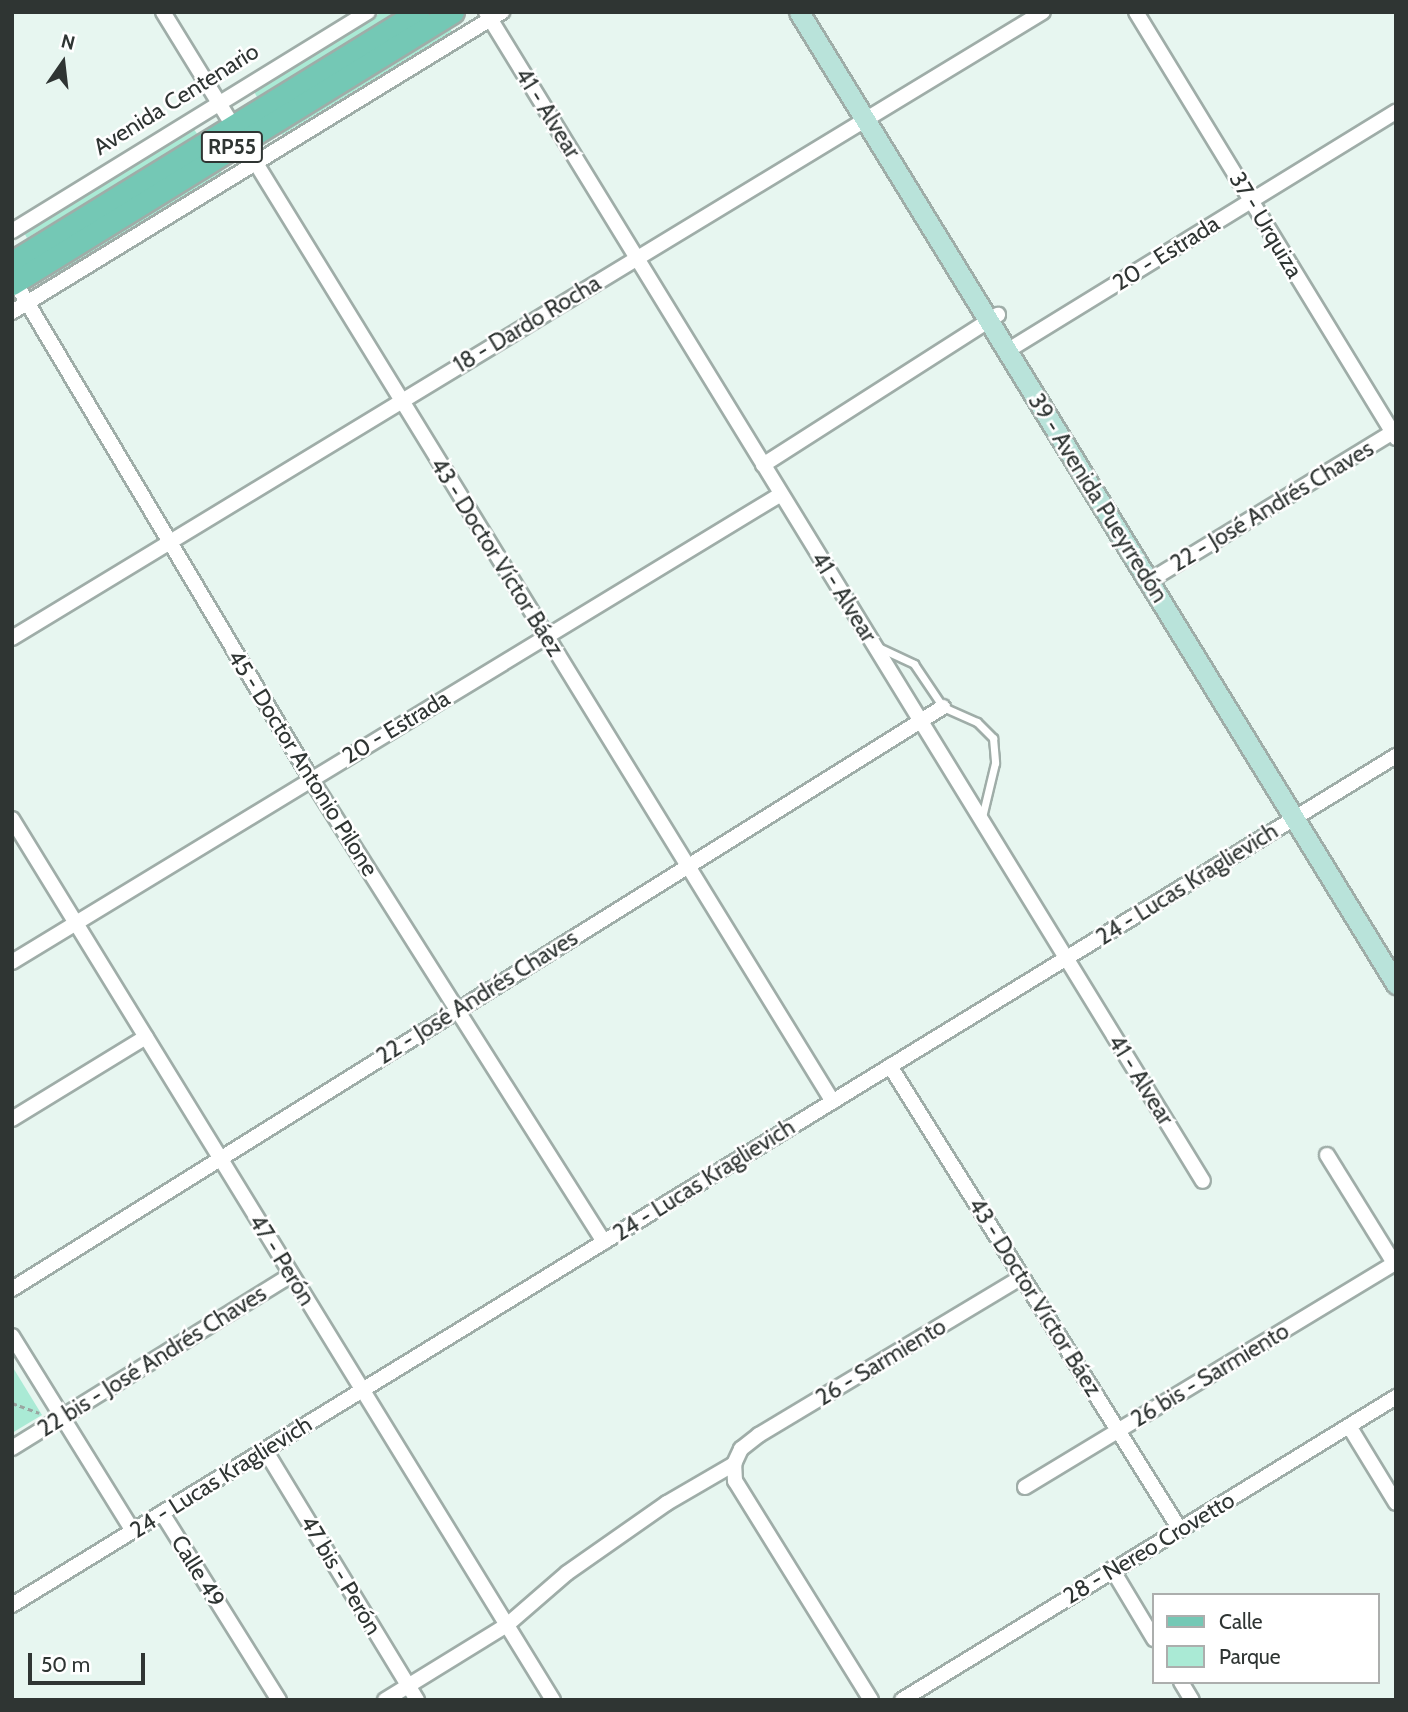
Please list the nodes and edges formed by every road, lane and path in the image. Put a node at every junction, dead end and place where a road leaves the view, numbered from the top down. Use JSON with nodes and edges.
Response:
{"nodes":[{"id":1,"x":163,"y":12,"type":"edge"},
{"id":2,"x":368,"y":12,"type":"edge"},
{"id":3,"x":418,"y":12,"type":"edge"},
{"id":4,"x":453,"y":12,"type":"edge"},
{"id":5,"x":799,"y":12,"type":"edge"},
{"id":6,"x":813,"y":12,"type":"edge"},
{"id":7,"x":1043,"y":12,"type":"edge"},
{"id":8,"x":1136,"y":12,"type":"edge"},
{"id":9,"x":493,"y":15,"type":"edge"},
{"id":10,"x":219,"y":104,"type":"junction"},
{"id":11,"x":1396,"y":112,"type":"edge"},
{"id":12,"x":870,"y":118,"type":"junction"},
{"id":13,"x":238,"y":134,"type":"junction"},
{"id":14,"x":257,"y":165,"type":"junction"},
{"id":15,"x":1251,"y":201,"type":"junction"},
{"id":16,"x":12,"y":231,"type":"edge"},
{"id":17,"x":637,"y":259,"type":"junction"},
{"id":18,"x":13,"y":276,"type":"edge"},
{"id":19,"x":28,"y":302,"type":"junction"},
{"id":20,"x":12,"y":312,"type":"edge"},
{"id":21,"x":993,"y":318,"type":"junction"},
{"id":22,"x":1012,"y":348,"type":"junction"},
{"id":23,"x":400,"y":399,"type":"junction"},
{"id":24,"x":1395,"y":433,"type":"edge"},
{"id":25,"x":763,"y":465,"type":"junction"},
{"id":26,"x":781,"y":494,"type":"junction"},
{"id":27,"x":166,"y":540,"type":"junction"},
{"id":28,"x":1154,"y":578,"type":"junction"},
{"id":29,"x":546,"y":636,"type":"junction"},
{"id":30,"x":12,"y":638,"type":"edge"},
{"id":31,"x":874,"y":645,"type":"junction"},
{"id":32,"x":943,"y":708,"type":"junction"},
{"id":33,"x":920,"y":721,"type":"junction"},
{"id":34,"x":1396,"y":756,"type":"edge"},
{"id":35,"x":310,"y":779,"type":"junction"},
{"id":36,"x":1300,"y":815,"type":"junction"},
{"id":37,"x":12,"y":819,"type":"edge"},
{"id":38,"x":981,"y":820,"type":"junction"},
{"id":39,"x":688,"y":867,"type":"junction"},
{"id":40,"x":76,"y":923,"type":"junction"},
{"id":41,"x":1066,"y":958,"type":"junction"},
{"id":42,"x":12,"y":962,"type":"edge"},
{"id":43,"x":1396,"y":962,"type":"edge"},
{"id":44,"x":1396,"y":984,"type":"edge"},
{"id":45,"x":457,"y":1007,"type":"junction"},
{"id":46,"x":146,"y":1037,"type":"junction"},
{"id":47,"x":890,"y":1066,"type":"junction"},
{"id":48,"x":832,"y":1101,"type":"junction"},
{"id":49,"x":12,"y":1119,"type":"edge"},
{"id":50,"x":1327,"y":1155,"type":"dead end"},
{"id":51,"x":220,"y":1159,"type":"junction"},
{"id":52,"x":1203,"y":1181,"type":"dead end"},
{"id":53,"x":604,"y":1242,"type":"junction"},
{"id":54,"x":1395,"y":1263,"type":"edge"},
{"id":55,"x":292,"y":1275,"type":"junction"},
{"id":56,"x":1022,"y":1277,"type":"junction"},
{"id":57,"x":12,"y":1289,"type":"edge"},
{"id":58,"x":12,"y":1336,"type":"edge"},
{"id":59,"x":362,"y":1390,"type":"junction"},
{"id":60,"x":1396,"y":1397,"type":"edge"},
{"id":61,"x":12,"y":1404,"type":"edge"},
{"id":62,"x":62,"y":1417,"type":"junction"},
{"id":63,"x":1349,"y":1426,"type":"junction"},
{"id":64,"x":1118,"y":1431,"type":"junction"},
{"id":65,"x":12,"y":1448,"type":"edge"},
{"id":66,"x":265,"y":1450,"type":"junction"},
{"id":67,"x":734,"y":1464,"type":"junction"},
{"id":68,"x":1025,"y":1487,"type":"dead end"},
{"id":69,"x":1396,"y":1503,"type":"edge"},
{"id":70,"x":162,"y":1513,"type":"junction"},
{"id":71,"x":1179,"y":1528,"type":"junction"},
{"id":72,"x":133,"y":1531,"type":"junction"},
{"id":73,"x":1112,"y":1569,"type":"junction"},
{"id":74,"x":12,"y":1605,"type":"edge"},
{"id":75,"x":507,"y":1625,"type":"junction"},
{"id":76,"x":1152,"y":1636,"type":"edge"},
{"id":77,"x":1182,"y":1684,"type":"edge"},
{"id":78,"x":408,"y":1685,"type":"junction"},
{"id":79,"x":279,"y":1700,"type":"edge"},
{"id":80,"x":385,"y":1700,"type":"edge"},
{"id":81,"x":417,"y":1700,"type":"edge"},
{"id":82,"x":553,"y":1700,"type":"edge"},
{"id":83,"x":872,"y":1700,"type":"edge"},
{"id":84,"x":902,"y":1700,"type":"edge"},
{"id":85,"x":1192,"y":1700,"type":"edge"}],
"edges":[{"from":1,"to":10,"type":"street","name":"43 - Doctor Víctor Báez"},
{"from":2,"to":10,"type":"street","name":"Avenida Centenario"},
{"from":3,"to":13,"type":"main road","number":"RP55"},
{"from":4,"to":13,"type":"main road","number":"RP55"},
{"from":5,"to":12,"type":"street","name":"39 - Avenida Pueyrredón"},
{"from":6,"to":12,"type":"street","name":"39 - Avenida Pueyrredón"},
{"from":7,"to":12,"type":"street","name":"18 - Dardo Rocha"},
{"from":8,"to":15,"type":"street","name":"37 - Urquiza"},
{"from":9,"to":14,"type":"street"},
{"from":9,"to":17,"type":"street","name":"41 - Alvear"},
{"from":10,"to":13,"type":"street","name":"43 - Doctor Víctor Báez"},
{"from":10,"to":16,"type":"street","name":"Avenida Centenario"},
{"from":11,"to":15,"type":"street","name":"20 - Estrada"},
{"from":12,"to":17,"type":"street","name":"18 - Dardo Rocha"},
{"from":12,"to":21,"type":"street","name":"39 - Avenida Pueyrredón"},
{"from":13,"to":14,"type":"street","name":"43 - Doctor Víctor Báez"},
{"from":13,"to":18,"type":"main road","number":"RP55"},
{"from":14,"to":19,"type":"street"},
{"from":14,"to":23,"type":"street","name":"43 - Doctor Víctor Báez"},
{"from":15,"to":22,"type":"street","name":"20 - Estrada"},
{"from":15,"to":24,"type":"street","name":"37 - Urquiza"},
{"from":17,"to":23,"type":"street","name":"18 - Dardo Rocha"},
{"from":17,"to":25,"type":"street","name":"41 - Alvear"},
{"from":18,"to":19,"type":"street","name":"45 - Doctor Antonio Pilone"},
{"from":19,"to":20,"type":"street"},
{"from":19,"to":27,"type":"street","name":"45 - Doctor Antonio Pilone"},
{"from":21,"to":22,"type":"street","name":"39 - Avenida Pueyrredón"},
{"from":21,"to":25,"type":"street"},
{"from":22,"to":28,"type":"street","name":"39 - Avenida Pueyrredón"},
{"from":23,"to":27,"type":"street","name":"18 - Dardo Rocha"},
{"from":23,"to":29,"type":"street","name":"43 - Doctor Víctor Báez"},
{"from":24,"to":28,"type":"street","name":"22 - José Andrés Chaves"},
{"from":25,"to":26,"type":"street","name":"41 - Alvear"},
{"from":26,"to":29,"type":"street","name":"20 - Estrada"},
{"from":26,"to":31,"type":"street","name":"41 - Alvear"},
{"from":27,"to":30,"type":"street","name":"18 - Dardo Rocha"},
{"from":27,"to":35,"type":"street","name":"45 - Doctor Antonio Pilone"},
{"from":28,"to":36,"type":"street","name":"39 - Avenida Pueyrredón"},
{"from":29,"to":35,"type":"street","name":"20 - Estrada"},
{"from":29,"to":39,"type":"street","name":"43 - Doctor Víctor Báez"},
{"from":31,"to":32,"type":"lane"},
{"from":31,"to":33,"type":"street","name":"41 - Alvear"},
{"from":32,"to":33,"type":"street","name":"22 - José Andrés Chaves"},
{"from":32,"to":38,"type":"lane"},
{"from":33,"to":38,"type":"street","name":"41 - Alvear"},
{"from":33,"to":39,"type":"street","name":"22 - José Andrés Chaves"},
{"from":34,"to":36,"type":"street","name":"24 - Lucas Kraglievich"},
{"from":35,"to":40,"type":"street","name":"20 - Estrada"},
{"from":35,"to":45,"type":"street","name":"45 - Doctor Antonio Pilone"},
{"from":36,"to":41,"type":"street","name":"24 - Lucas Kraglievich"},
{"from":36,"to":43,"type":"street","name":"39 - Avenida Pueyrredón"},
{"from":36,"to":44,"type":"street","name":"39 - Avenida Pueyrredón"},
{"from":37,"to":40,"type":"street","name":"47 - Perón"},
{"from":38,"to":41,"type":"street","name":"41 - Alvear"},
{"from":39,"to":45,"type":"street","name":"22 - José Andrés Chaves"},
{"from":39,"to":48,"type":"street","name":"43 - Doctor Víctor Báez"},
{"from":40,"to":42,"type":"street","name":"20 - Estrada"},
{"from":40,"to":46,"type":"street","name":"47 - Perón"},
{"from":41,"to":47,"type":"street","name":"24 - Lucas Kraglievich"},
{"from":41,"to":52,"type":"street","name":"41 - Alvear"},
{"from":45,"to":51,"type":"street","name":"22 - José Andrés Chaves"},
{"from":45,"to":53,"type":"street","name":"45 - Doctor Antonio Pilone"},
{"from":46,"to":49,"type":"street"},
{"from":46,"to":51,"type":"street","name":"47 - Perón"},
{"from":47,"to":48,"type":"street","name":"24 - Lucas Kraglievich"},
{"from":47,"to":56,"type":"street","name":"43 - Doctor Víctor Báez"},
{"from":48,"to":53,"type":"street","name":"24 - Lucas Kraglievich"},
{"from":50,"to":54,"type":"street"},
{"from":51,"to":55,"type":"street","name":"47 - Perón"},
{"from":51,"to":57,"type":"street","name":"22 - José Andrés Chaves"},
{"from":53,"to":59,"type":"street","name":"24 - Lucas Kraglievich"},
{"from":54,"to":64,"type":"street","name":"26 bis - Sarmiento"},
{"from":55,"to":59,"type":"street","name":"47 - Perón"},
{"from":55,"to":62,"type":"street","name":"22 bis - José Andrés Chaves"},
{"from":56,"to":64,"type":"street","name":"43 - Doctor Víctor Báez"},
{"from":56,"to":67,"type":"street","name":"26 - Sarmiento"},
{"from":58,"to":62,"type":"street"},
{"from":59,"to":66,"type":"street","name":"24 - Lucas Kraglievich"},
{"from":59,"to":75,"type":"street","name":"47 - Perón"},
{"from":60,"to":63,"type":"street","name":"28 - Nereo Crovetto"},
{"from":61,"to":62,"type":"path"},
{"from":62,"to":65,"type":"street","name":"22 bis - José Andrés Chaves"},
{"from":62,"to":72,"type":"street"},
{"from":63,"to":69,"type":"street"},
{"from":63,"to":71,"type":"street","name":"28 - Nereo Crovetto"},
{"from":64,"to":68,"type":"street","name":"26 bis - Sarmiento"},
{"from":64,"to":71,"type":"street","name":"43 - Doctor Víctor Báez"},
{"from":66,"to":70,"type":"street","name":"24 - Lucas Kraglievich"},
{"from":66,"to":78,"type":"street","name":"47 bis - Perón"},
{"from":67,"to":75,"type":"street"},
{"from":67,"to":83,"type":"street"},
{"from":70,"to":72,"type":"street","name":"24 - Lucas Kraglievich"},
{"from":70,"to":79,"type":"street","name":"Calle 49"},
{"from":71,"to":73,"type":"street","name":"28 - Nereo Crovetto"},
{"from":72,"to":74,"type":"street","name":"24 - Lucas Kraglievich"},
{"from":73,"to":76,"type":"street"},
{"from":73,"to":84,"type":"street","name":"28 - Nereo Crovetto"},
{"from":75,"to":78,"type":"street"},
{"from":75,"to":82,"type":"street","name":"47 - Perón"},
{"from":77,"to":85,"type":"street"},
{"from":78,"to":80,"type":"street"},
{"from":78,"to":81,"type":"street","name":"47 bis - Perón"}]}
